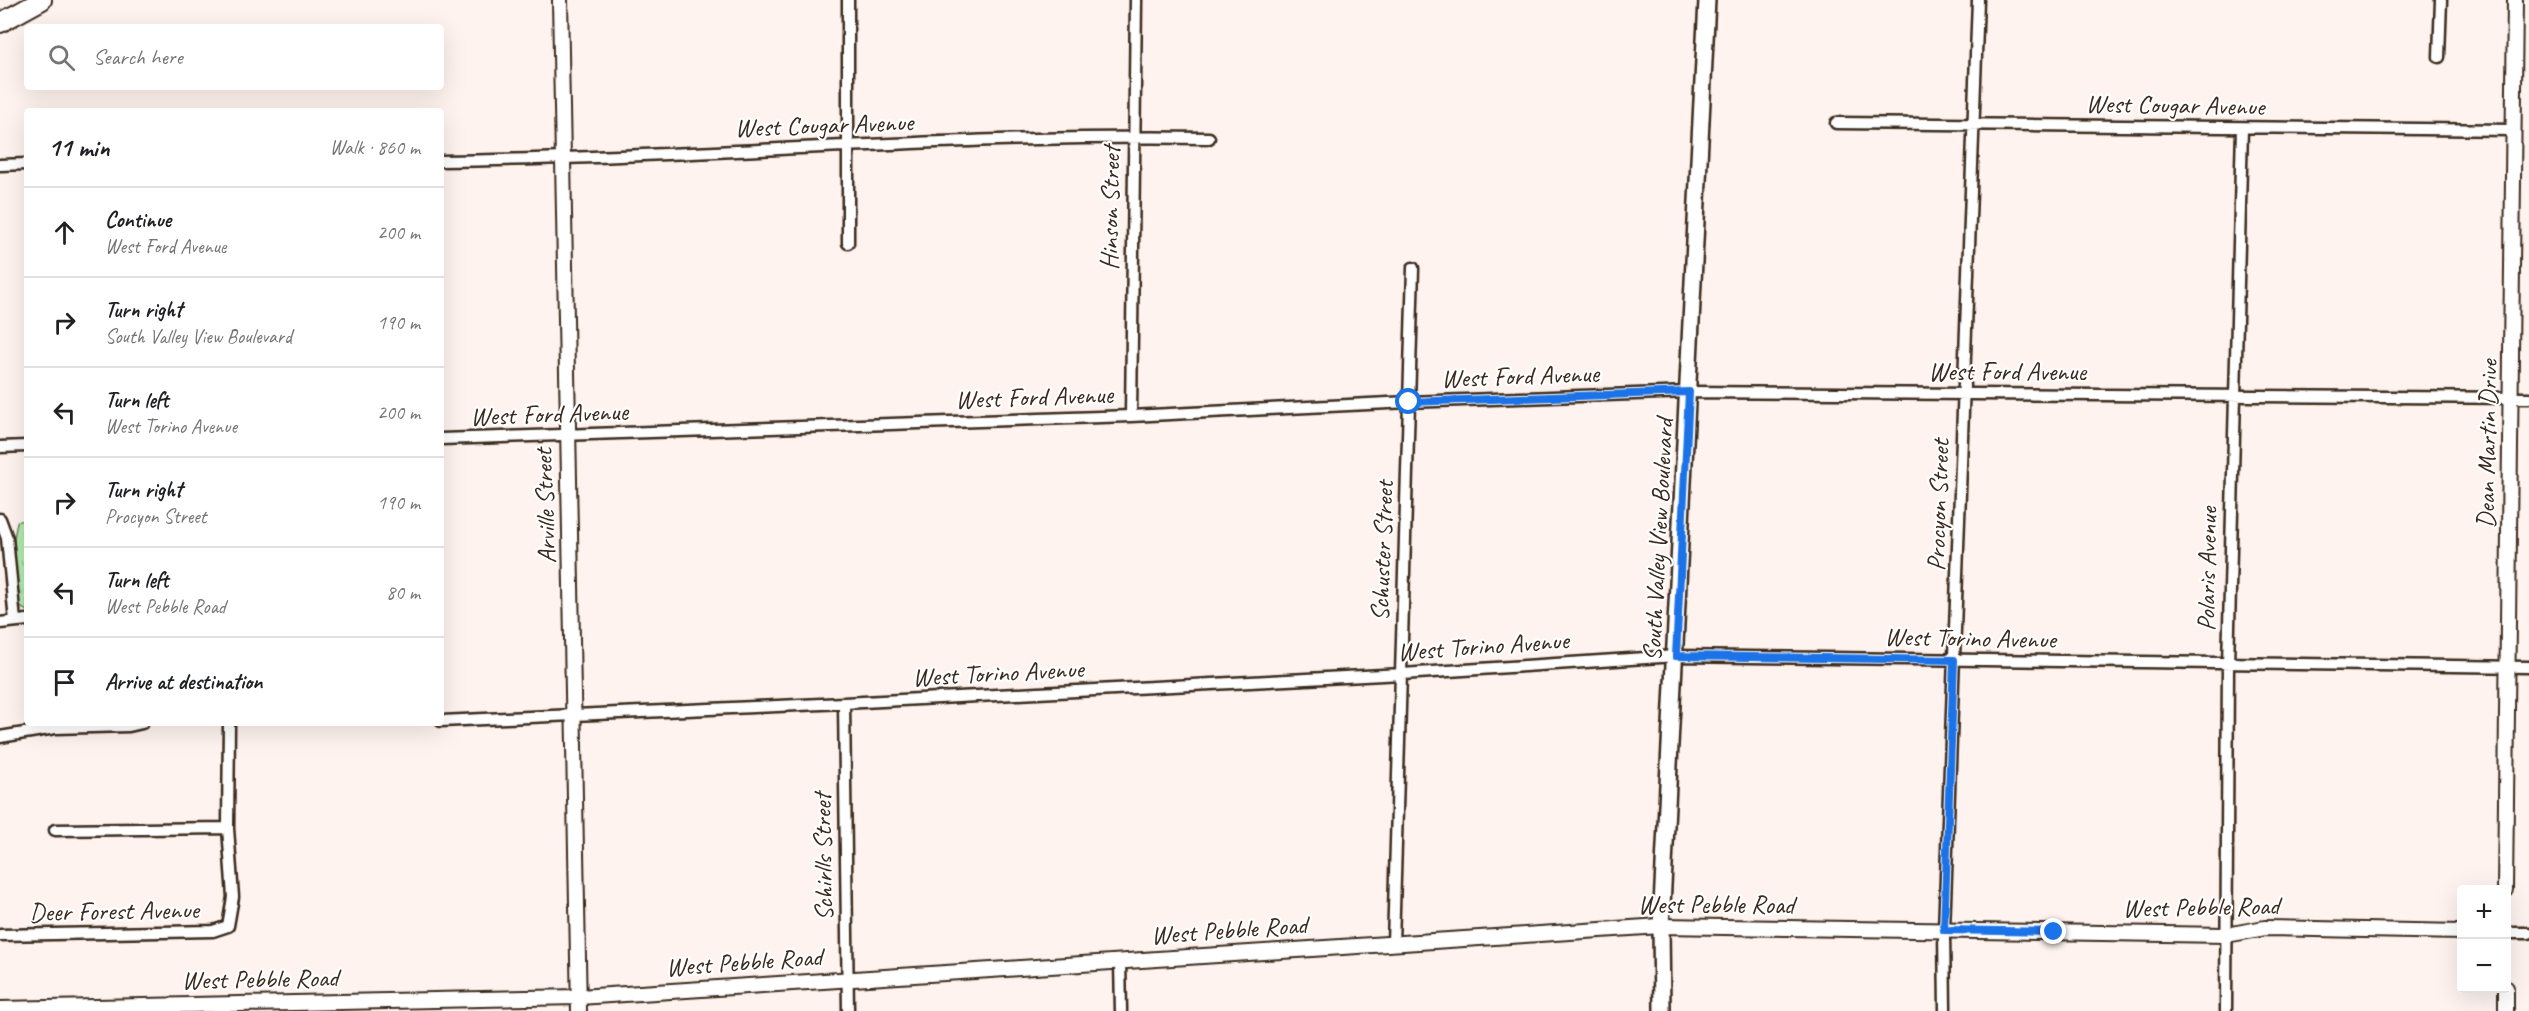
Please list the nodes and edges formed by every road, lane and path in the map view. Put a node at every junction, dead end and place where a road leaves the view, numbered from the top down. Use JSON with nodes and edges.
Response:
{"nodes":[{"id":1,"x":42,"y":0,"type":"edge"},
{"id":2,"x":560,"y":0,"type":"edge"},
{"id":3,"x":848,"y":0,"type":"edge"},
{"id":4,"x":1136,"y":0,"type":"edge"},
{"id":5,"x":1707,"y":0,"type":"edge"},
{"id":6,"x":1978,"y":0,"type":"edge"},
{"id":7,"x":2441,"y":0,"type":"edge"},
{"id":8,"x":2515,"y":0,"type":"edge"},
{"id":9,"x":0,"y":23,"type":"edge"},
{"id":10,"x":2439,"y":57,"type":"dead end"},
{"id":11,"x":1836,"y":123,"type":"dead end"},
{"id":12,"x":1973,"y":125,"type":"junction"},
{"id":13,"x":2242,"y":129,"type":"junction"},
{"id":14,"x":2514,"y":130,"type":"junction"},
{"id":15,"x":1134,"y":137,"type":"junction"},
{"id":16,"x":1209,"y":138,"type":"dead end"},
{"id":17,"x":849,"y":146,"type":"junction"},
{"id":18,"x":563,"y":160,"type":"junction"},
{"id":19,"x":444,"y":161,"type":"edge"},
{"id":20,"x":24,"y":164,"type":"edge"},
{"id":21,"x":0,"y":165,"type":"edge"},
{"id":22,"x":848,"y":243,"type":"dead end"},
{"id":23,"x":1413,"y":268,"type":"dead end"},
{"id":24,"x":1689,"y":392,"type":"junction"},
{"id":25,"x":1965,"y":393,"type":"junction"},
{"id":26,"x":2234,"y":395,"type":"junction"},
{"id":27,"x":2511,"y":398,"type":"junction"},
{"id":28,"x":2529,"y":398,"type":"edge"},
{"id":29,"x":1409,"y":402,"type":"junction"},
{"id":30,"x":1131,"y":416,"type":"junction"},
{"id":31,"x":567,"y":436,"type":"junction"},
{"id":32,"x":444,"y":439,"type":"edge"},
{"id":33,"x":24,"y":446,"type":"edge"},
{"id":34,"x":0,"y":447,"type":"edge"},
{"id":35,"x":1,"y":519,"type":"edge"},
{"id":36,"x":24,"y":620,"type":"edge"},
{"id":37,"x":15,"y":621,"type":"junction"},
{"id":38,"x":0,"y":623,"type":"edge"},
{"id":39,"x":1676,"y":656,"type":"junction"},
{"id":40,"x":1954,"y":660,"type":"junction"},
{"id":41,"x":2228,"y":664,"type":"junction"},
{"id":42,"x":2508,"y":667,"type":"junction"},
{"id":43,"x":2529,"y":667,"type":"edge"},
{"id":44,"x":1402,"y":674,"type":"junction"},
{"id":45,"x":844,"y":703,"type":"junction"},
{"id":46,"x":575,"y":717,"type":"junction"},
{"id":47,"x":444,"y":721,"type":"edge"},
{"id":48,"x":129,"y":726,"type":"edge"},
{"id":49,"x":229,"y":726,"type":"edge"},
{"id":50,"x":0,"y":737,"type":"edge"},
{"id":51,"x":228,"y":828,"type":"junction"},
{"id":52,"x":55,"y":830,"type":"dead end"},
{"id":53,"x":2505,"y":885,"type":"edge"},
{"id":54,"x":1661,"y":926,"type":"junction"},
{"id":55,"x":1944,"y":930,"type":"junction"},
{"id":56,"x":2457,"y":932,"type":"edge"},
{"id":57,"x":2511,"y":933,"type":"edge"},
{"id":58,"x":2529,"y":933,"type":"edge"},
{"id":59,"x":0,"y":935,"type":"edge"},
{"id":60,"x":2226,"y":935,"type":"junction"},
{"id":61,"x":1393,"y":944,"type":"junction"},
{"id":62,"x":1120,"y":961,"type":"junction"},
{"id":63,"x":847,"y":979,"type":"junction"},
{"id":64,"x":2505,"y":993,"type":"edge"},
{"id":65,"x":579,"y":1004,"type":"edge"},
{"id":66,"x":0,"y":1009,"type":"edge"},
{"id":67,"x":848,"y":1011,"type":"edge"},
{"id":68,"x":1121,"y":1011,"type":"edge"},
{"id":69,"x":1662,"y":1011,"type":"edge"},
{"id":70,"x":1945,"y":1011,"type":"edge"},
{"id":71,"x":2226,"y":1011,"type":"edge"},
{"id":72,"x":2506,"y":1011,"type":"edge"}],
"edges":[{"from":1,"to":9,"type":"highway"},
{"from":2,"to":18,"type":"street","name":"Arville Street"},
{"from":3,"to":17,"type":"street"},
{"from":4,"to":15,"type":"street","name":"Hinson Street"},
{"from":5,"to":24,"type":"main road","name":"South Valley View Boulevard"},
{"from":6,"to":12,"type":"street","name":"Procyon Street"},
{"from":7,"to":10,"type":"street"},
{"from":8,"to":14,"type":"street","name":"Dean Martin Drive"},
{"from":11,"to":12,"type":"street","name":"West Cougar Avenue"},
{"from":12,"to":13,"type":"street","name":"West Cougar Avenue"},
{"from":12,"to":25,"type":"street","name":"Procyon Street"},
{"from":13,"to":14,"type":"street","name":"West Cougar Avenue"},
{"from":13,"to":26,"type":"street","name":"Polaris Avenue"},
{"from":14,"to":27,"type":"street","name":"Dean Martin Drive"},
{"from":15,"to":16,"type":"street","name":"West Cougar Avenue"},
{"from":15,"to":17,"type":"street","name":"West Cougar Avenue"},
{"from":15,"to":30,"type":"street","name":"Hinson Street"},
{"from":17,"to":18,"type":"street","name":"West Cougar Avenue"},
{"from":17,"to":22,"type":"street"},
{"from":18,"to":19,"type":"street","name":"West Cougar Avenue"},
{"from":18,"to":31,"type":"street","name":"Arville Street"},
{"from":20,"to":21,"type":"street"},
{"from":23,"to":29,"type":"street","name":"Schuster Street"},
{"from":24,"to":25,"type":"street","name":"West Ford Avenue"},
{"from":24,"to":29,"type":"street","name":"West Ford Avenue"},
{"from":24,"to":39,"type":"main road","name":"South Valley View Boulevard"},
{"from":25,"to":26,"type":"street","name":"West Ford Avenue"},
{"from":25,"to":40,"type":"street","name":"Procyon Street"},
{"from":26,"to":27,"type":"street","name":"West Ford Avenue"},
{"from":26,"to":41,"type":"street","name":"Polaris Avenue"},
{"from":27,"to":28,"type":"street","name":"West Ford Avenue"},
{"from":27,"to":42,"type":"street","name":"Dean Martin Drive"},
{"from":29,"to":30,"type":"street","name":"West Ford Avenue"},
{"from":29,"to":44,"type":"street","name":"Schuster Street"},
{"from":30,"to":31,"type":"street","name":"West Ford Avenue"},
{"from":31,"to":32,"type":"street","name":"West Ford Avenue"},
{"from":31,"to":46,"type":"street","name":"Arville Street"},
{"from":33,"to":34,"type":"street"},
{"from":35,"to":37,"type":"street"},
{"from":36,"to":37,"type":"street"},
{"from":37,"to":38,"type":"street"},
{"from":39,"to":40,"type":"street","name":"West Torino Avenue"},
{"from":39,"to":44,"type":"street","name":"West Torino Avenue"},
{"from":39,"to":54,"type":"main road","name":"South Valley View Boulevard"},
{"from":40,"to":41,"type":"street","name":"West Torino Avenue"},
{"from":40,"to":55,"type":"street","name":"Procyon Street"},
{"from":41,"to":42,"type":"street","name":"West Torino Avenue"},
{"from":41,"to":60,"type":"street","name":"Polaris Avenue"},
{"from":42,"to":43,"type":"street","name":"West Torino Avenue"},
{"from":42,"to":53,"type":"street","name":"Dean Martin Drive"},
{"from":44,"to":45,"type":"street","name":"West Torino Avenue"},
{"from":44,"to":61,"type":"street","name":"Schuster Street"},
{"from":45,"to":46,"type":"street","name":"West Torino Avenue"},
{"from":45,"to":63,"type":"street","name":"Schirlls Street"},
{"from":46,"to":47,"type":"street","name":"West Torino Avenue"},
{"from":46,"to":65,"type":"street","name":"Arville Street"},
{"from":48,"to":50,"type":"street"},
{"from":49,"to":51,"type":"street"},
{"from":51,"to":52,"type":"street"},
{"from":51,"to":59,"type":"street","name":"Deer Forest Avenue"},
{"from":54,"to":55,"type":"street","name":"West Pebble Road"},
{"from":54,"to":61,"type":"street","name":"West Pebble Road"},
{"from":54,"to":69,"type":"main road","name":"South Valley View Boulevard"},
{"from":55,"to":60,"type":"street","name":"West Pebble Road"},
{"from":55,"to":70,"type":"street","name":"Procyon Street"},
{"from":56,"to":60,"type":"street","name":"West Pebble Road"},
{"from":57,"to":58,"type":"street"},
{"from":60,"to":71,"type":"street","name":"Polaris Avenue"},
{"from":61,"to":62,"type":"street","name":"West Pebble Road"},
{"from":62,"to":63,"type":"street","name":"West Pebble Road"},
{"from":62,"to":68,"type":"street"},
{"from":63,"to":65,"type":"street","name":"West Pebble Road"},
{"from":63,"to":67,"type":"street","name":"Schirlls Street"},
{"from":64,"to":72,"type":"street"},
{"from":65,"to":66,"type":"street","name":"West Pebble Road"}]}
